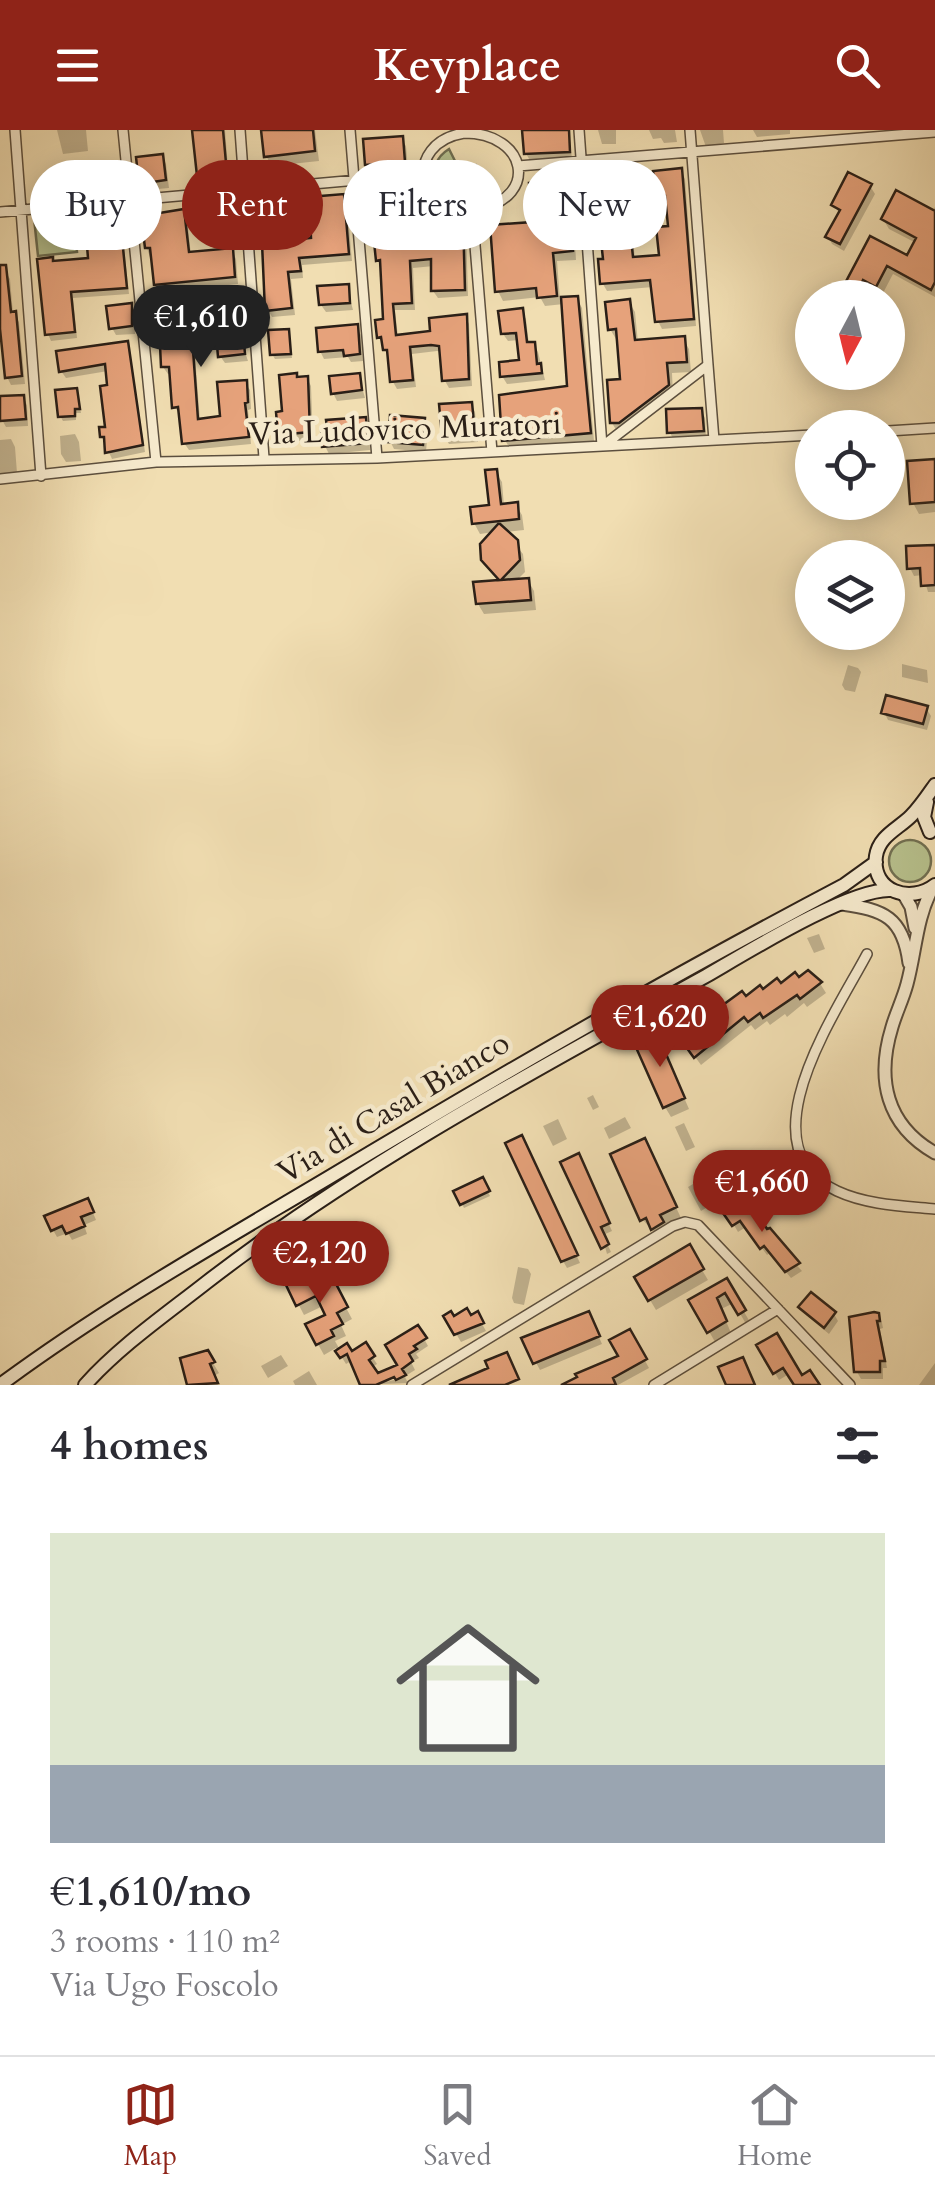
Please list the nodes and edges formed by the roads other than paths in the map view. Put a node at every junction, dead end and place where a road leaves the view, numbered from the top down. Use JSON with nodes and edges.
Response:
{"nodes":[{"id":1,"x":15,"y":130,"type":"edge"},
{"id":2,"x":123,"y":130,"type":"edge"},
{"id":3,"x":240,"y":130,"type":"edge"},
{"id":4,"x":350,"y":130,"type":"edge"},
{"id":5,"x":579,"y":130,"type":"edge"},
{"id":6,"x":690,"y":130,"type":"edge"},
{"id":7,"x":464,"y":132,"type":"edge"},
{"id":8,"x":935,"y":132,"type":"edge"},
{"id":9,"x":795,"y":136,"type":"edge"},
{"id":10,"x":692,"y":151,"type":"junction"},
{"id":11,"x":582,"y":159,"type":"junction"},
{"id":12,"x":126,"y":160,"type":"edge"},
{"id":13,"x":243,"y":160,"type":"edge"},
{"id":14,"x":353,"y":160,"type":"edge"},
{"id":15,"x":427,"y":160,"type":"edge"},
{"id":16,"x":518,"y":166,"type":"junction"},
{"id":17,"x":503,"y":199,"type":"edge"},
{"id":18,"x":30,"y":209,"type":"edge"},
{"id":19,"x":21,"y":210,"type":"junction"},
{"id":20,"x":0,"y":212,"type":"edge"},
{"id":21,"x":135,"y":250,"type":"edge"},
{"id":22,"x":250,"y":250,"type":"edge"},
{"id":23,"x":361,"y":250,"type":"edge"},
{"id":24,"x":475,"y":250,"type":"edge"},
{"id":25,"x":708,"y":365,"type":"junction"},
{"id":26,"x":935,"y":428,"type":"edge"},
{"id":27,"x":905,"y":430,"type":"edge"},
{"id":28,"x":795,"y":436,"type":"edge"},
{"id":29,"x":714,"y":440,"type":"junction"},
{"id":30,"x":602,"y":446,"type":"junction"},
{"id":31,"x":492,"y":452,"type":"junction"},
{"id":32,"x":264,"y":458,"type":"junction"},
{"id":33,"x":377,"y":458,"type":"junction"},
{"id":34,"x":156,"y":462,"type":"junction"},
{"id":35,"x":41,"y":476,"type":"junction"},
{"id":36,"x":0,"y":478,"type":"edge"},
{"id":37,"x":933,"y":787,"type":"edge"},
{"id":38,"x":894,"y":831,"type":"junction"},
{"id":39,"x":932,"y":835,"type":"edge"},
{"id":40,"x":876,"y":862,"type":"junction"},
{"id":41,"x":934,"y":886,"type":"edge"},
{"id":42,"x":898,"y":893,"type":"junction"},
{"id":43,"x":842,"y":904,"type":"junction"},
{"id":44,"x":916,"y":942,"type":"junction"},
{"id":45,"x":866,"y":954,"type":"dead end"},
{"id":46,"x":908,"y":982,"type":"junction"},
{"id":47,"x":935,"y":1154,"type":"edge"},
{"id":48,"x":935,"y":1209,"type":"edge"},
{"id":49,"x":778,"y":1309,"type":"junction"},
{"id":50,"x":0,"y":1385,"type":"edge"},
{"id":51,"x":84,"y":1385,"type":"edge"},
{"id":52,"x":412,"y":1385,"type":"edge"},
{"id":53,"x":654,"y":1385,"type":"edge"},
{"id":54,"x":850,"y":1385,"type":"edge"}],
"edges":[{"from":1,"to":19,"type":"street"},
{"from":2,"to":12,"type":"street"},
{"from":3,"to":13,"type":"street"},
{"from":4,"to":14,"type":"street"},
{"from":5,"to":11,"type":"street"},
{"from":6,"to":10,"type":"street"},
{"from":7,"to":15,"type":"street"},
{"from":7,"to":16,"type":"street"},
{"from":8,"to":9,"type":"street"},
{"from":9,"to":10,"type":"street"},
{"from":10,"to":11,"type":"street"},
{"from":10,"to":25,"type":"street"},
{"from":11,"to":16,"type":"street"},
{"from":11,"to":30,"type":"street"},
{"from":16,"to":17,"type":"street"},
{"from":18,"to":19,"type":"street"},
{"from":19,"to":20,"type":"street"},
{"from":19,"to":35,"type":"street"},
{"from":21,"to":34,"type":"street"},
{"from":22,"to":32,"type":"street"},
{"from":23,"to":33,"type":"street"},
{"from":24,"to":31,"type":"street"},
{"from":25,"to":29,"type":"street"},
{"from":25,"to":30,"type":"street"},
{"from":26,"to":27,"type":"street"},
{"from":28,"to":29,"type":"street","name":"Via Ludovico Muratori"},
{"from":29,"to":30,"type":"street","name":"Via Ludovico Muratori"},
{"from":30,"to":31,"type":"street","name":"Via Ludovico Muratori"},
{"from":31,"to":33,"type":"street","name":"Via Ludovico Muratori"},
{"from":32,"to":33,"type":"street","name":"Via Ludovico Muratori"},
{"from":32,"to":34,"type":"street","name":"Via Ludovico Muratori"},
{"from":34,"to":35,"type":"street","name":"Via Ludovico Muratori"},
{"from":35,"to":36,"type":"street","name":"Via Ludovico Muratori"},
{"from":37,"to":38,"type":"main road"},
{"from":37,"to":39,"type":"main road"},
{"from":38,"to":39,"type":"main road"},
{"from":38,"to":40,"type":"main road"},
{"from":40,"to":42,"type":"main road"},
{"from":40,"to":50,"type":"main road","name":"Via di Casal Bianco"},
{"from":41,"to":42,"type":"main road","name":"Via di Casal Bianco"},
{"from":41,"to":44,"type":"street"},
{"from":42,"to":43,"type":"main road","name":"Via di Casal Bianco"},
{"from":42,"to":44,"type":"street"},
{"from":43,"to":46,"type":"street"},
{"from":43,"to":51,"type":"main road","name":"Via di Casal Bianco"},
{"from":44,"to":46,"type":"street"},
{"from":45,"to":48,"type":"street"},
{"from":46,"to":47,"type":"street"},
{"from":49,"to":52,"type":"street"},
{"from":49,"to":53,"type":"street"},
{"from":49,"to":54,"type":"street"}]}
